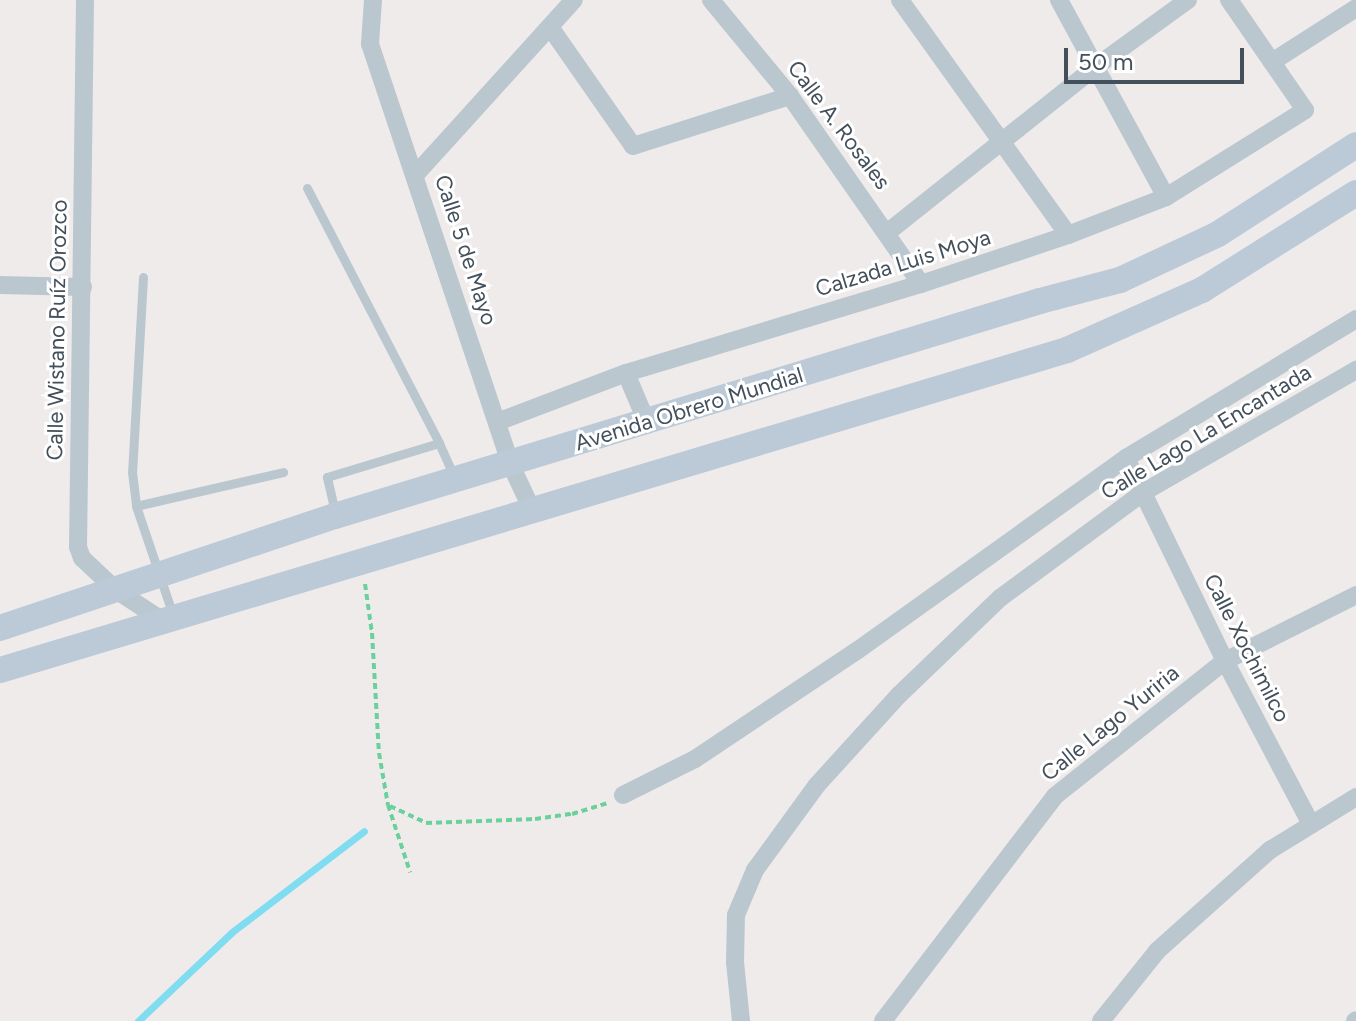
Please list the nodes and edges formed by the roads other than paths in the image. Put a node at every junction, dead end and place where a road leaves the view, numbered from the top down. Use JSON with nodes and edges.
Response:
{"nodes":[{"id":1,"x":85,"y":0,"type":"edge"},
{"id":2,"x":373,"y":0,"type":"edge"},
{"id":3,"x":571,"y":0,"type":"edge"},
{"id":4,"x":711,"y":0,"type":"edge"},
{"id":5,"x":900,"y":0,"type":"edge"},
{"id":6,"x":1059,"y":0,"type":"edge"},
{"id":7,"x":1188,"y":0,"type":"edge"},
{"id":8,"x":1229,"y":0,"type":"edge"},
{"id":9,"x":1356,"y":8,"type":"edge"},
{"id":10,"x":550,"y":27,"type":"junction"},
{"id":11,"x":1272,"y":62,"type":"junction"},
{"id":12,"x":1094,"y":68,"type":"junction"},
{"id":13,"x":790,"y":96,"type":"junction"},
{"id":14,"x":1000,"y":143,"type":"junction"},
{"id":15,"x":1356,"y":145,"type":"edge"},
{"id":16,"x":416,"y":174,"type":"junction"},
{"id":17,"x":307,"y":188,"type":"dead end"},
{"id":18,"x":1356,"y":193,"type":"edge"},
{"id":19,"x":1166,"y":197,"type":"junction"},
{"id":20,"x":888,"y":232,"type":"junction"},
{"id":21,"x":1068,"y":235,"type":"junction"},
{"id":22,"x":143,"y":277,"type":"dead end"},
{"id":23,"x":921,"y":284,"type":"junction"},
{"id":24,"x":0,"y":285,"type":"edge"},
{"id":25,"x":83,"y":287,"type":"junction"},
{"id":26,"x":1356,"y":319,"type":"edge"},
{"id":27,"x":1356,"y":370,"type":"edge"},
{"id":28,"x":626,"y":373,"type":"junction"},
{"id":29,"x":497,"y":422,"type":"junction"},
{"id":30,"x":647,"y":423,"type":"junction"},
{"id":31,"x":439,"y":443,"type":"junction"},
{"id":32,"x":1126,"y":458,"type":"junction"},
{"id":33,"x":510,"y":463,"type":"junction"},
{"id":34,"x":283,"y":472,"type":"dead end"},
{"id":35,"x":456,"y":479,"type":"junction"},
{"id":36,"x":1144,"y":492,"type":"junction"},
{"id":37,"x":136,"y":506,"type":"junction"},
{"id":38,"x":533,"y":512,"type":"junction"},
{"id":39,"x":335,"y":516,"type":"junction"},
{"id":40,"x":158,"y":575,"type":"junction"},
{"id":41,"x":116,"y":590,"type":"junction"},
{"id":42,"x":1356,"y":595,"type":"edge"},
{"id":43,"x":169,"y":619,"type":"junction"},
{"id":44,"x":0,"y":628,"type":"edge"},
{"id":45,"x":1225,"y":661,"type":"junction"},
{"id":46,"x":0,"y":670,"type":"edge"},
{"id":47,"x":623,"y":795,"type":"road end"},
{"id":48,"x":1356,"y":797,"type":"edge"},
{"id":49,"x":1311,"y":824,"type":"junction"},
{"id":50,"x":741,"y":1021,"type":"edge"},
{"id":51,"x":883,"y":1021,"type":"edge"},
{"id":52,"x":1101,"y":1021,"type":"edge"}],
"edges":[{"from":1,"to":25,"type":"street","name":"Calle Wistano Ruíz Orozco"},
{"from":2,"to":16,"type":"street","name":"Calle 5 de Mayo"},
{"from":3,"to":10,"type":"street"},
{"from":4,"to":13,"type":"street","name":"Calle A. Rosales"},
{"from":5,"to":14,"type":"street"},
{"from":6,"to":12,"type":"street"},
{"from":7,"to":12,"type":"street"},
{"from":8,"to":11,"type":"street"},
{"from":9,"to":11,"type":"street"},
{"from":10,"to":13,"type":"street"},
{"from":10,"to":16,"type":"street"},
{"from":11,"to":19,"type":"street","name":"Calzada Luis Moya"},
{"from":12,"to":14,"type":"street"},
{"from":12,"to":19,"type":"street"},
{"from":13,"to":20,"type":"street","name":"Calle A. Rosales"},
{"from":14,"to":20,"type":"street"},
{"from":14,"to":21,"type":"street"},
{"from":15,"to":30,"type":"main road","name":"Avenida Obrero Mundial"},
{"from":16,"to":29,"type":"street","name":"Calle 5 de Mayo"},
{"from":17,"to":31,"type":"lane"},
{"from":18,"to":38,"type":"main road"},
{"from":19,"to":21,"type":"street","name":"Calzada Luis Moya"},
{"from":20,"to":23,"type":"street","name":"Calle A. Rosales"},
{"from":21,"to":23,"type":"street","name":"Calzada Luis Moya"},
{"from":22,"to":37,"type":"lane"},
{"from":23,"to":28,"type":"street","name":"Calzada Luis Moya"},
{"from":24,"to":25,"type":"street"},
{"from":25,"to":41,"type":"street","name":"Calle Wistano Ruíz Orozco"},
{"from":26,"to":32,"type":"street","name":"Calle Lago La Encantada"},
{"from":27,"to":36,"type":"street","name":"Calle Lago La Encantada"},
{"from":28,"to":29,"type":"street","name":"Calzada Luis Moya"},
{"from":28,"to":30,"type":"street"},
{"from":29,"to":33,"type":"street","name":"Calle 5 de Mayo"},
{"from":30,"to":33,"type":"main road","name":"Avenida Obrero Mundial"},
{"from":31,"to":35,"type":"lane"},
{"from":31,"to":39,"type":"lane"},
{"from":32,"to":36,"type":"street","name":"Calle Xochimilco"},
{"from":32,"to":47,"type":"street","name":"Calle Lago La Encantada"},
{"from":33,"to":35,"type":"main road","name":"Avenida Obrero Mundial"},
{"from":33,"to":38,"type":"street","name":"Calle 5 de Mayo"},
{"from":34,"to":37,"type":"lane"},
{"from":35,"to":39,"type":"main road","name":"Avenida Obrero Mundial"},
{"from":36,"to":45,"type":"street","name":"Calle Xochimilco"},
{"from":36,"to":50,"type":"street","name":"Calle Lago La Encantada"},
{"from":37,"to":40,"type":"lane"},
{"from":38,"to":43,"type":"main road"},
{"from":39,"to":40,"type":"main road","name":"Avenida Obrero Mundial"},
{"from":40,"to":41,"type":"main road","name":"Avenida Obrero Mundial"},
{"from":40,"to":43,"type":"lane"},
{"from":41,"to":43,"type":"street","name":"Calle Wistano Ruíz Orozco"},
{"from":41,"to":44,"type":"main road","name":"Avenida Obrero Mundial"},
{"from":42,"to":45,"type":"street","name":"Calle Lago Yuriria"},
{"from":43,"to":46,"type":"main road"},
{"from":45,"to":49,"type":"street","name":"Calle Xochimilco"},
{"from":45,"to":51,"type":"street","name":"Calle Lago Yuriria"},
{"from":48,"to":49,"type":"street"},
{"from":49,"to":52,"type":"street"}]}
